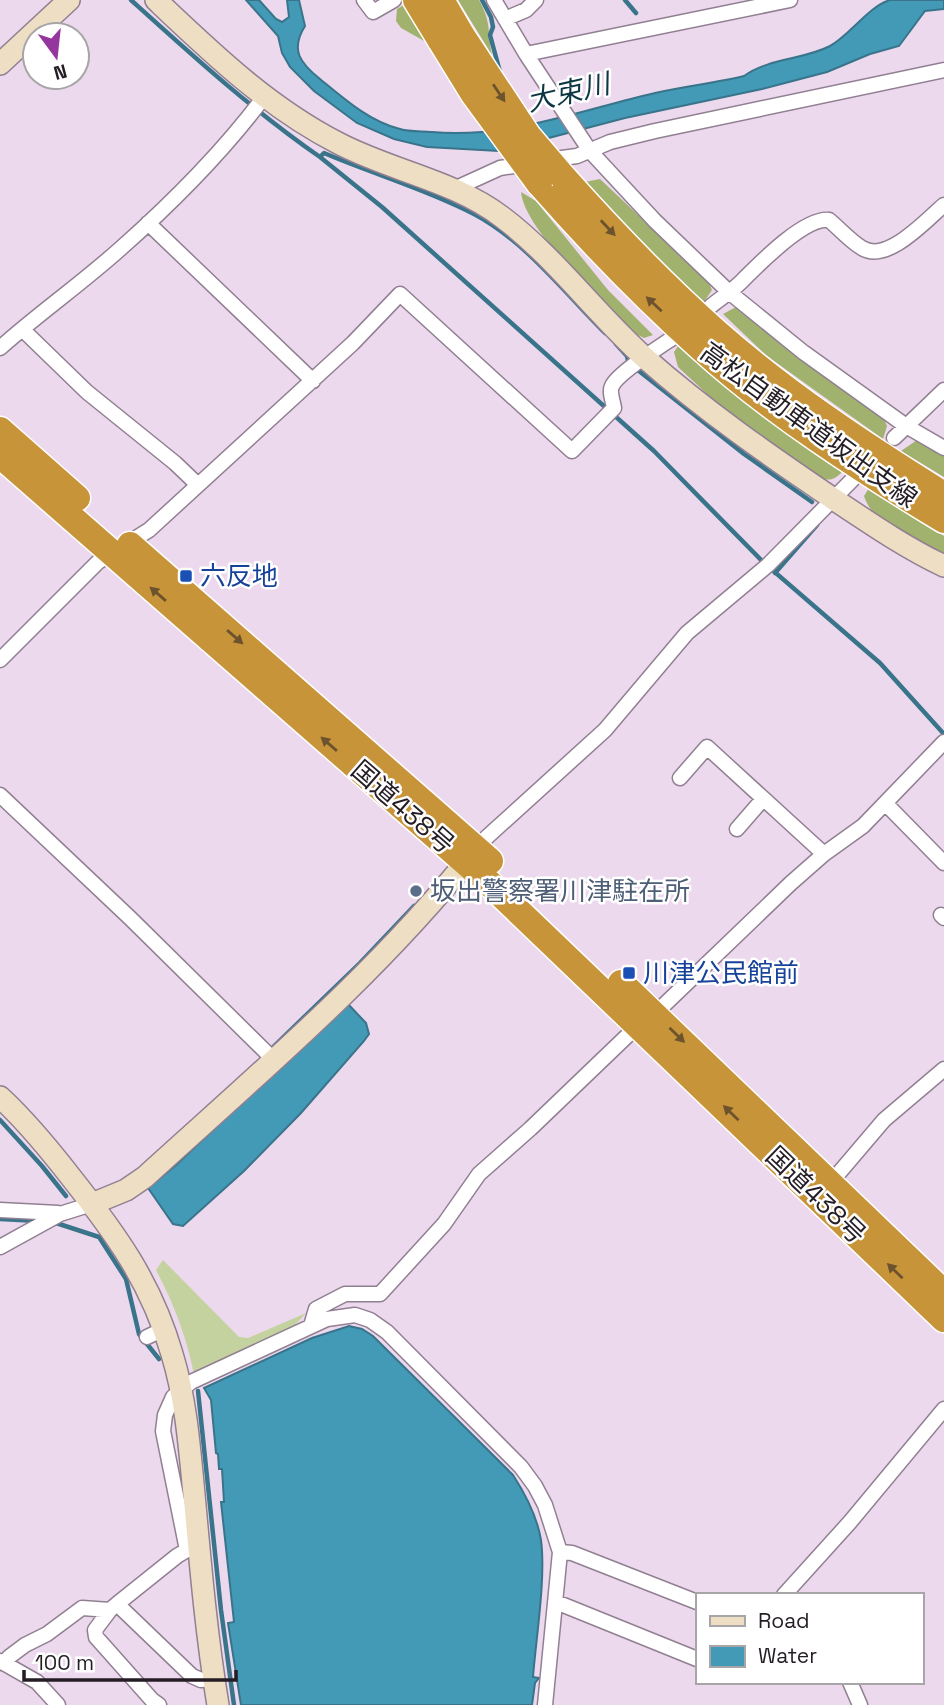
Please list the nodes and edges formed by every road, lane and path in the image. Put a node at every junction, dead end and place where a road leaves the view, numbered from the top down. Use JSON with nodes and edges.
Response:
{"nodes":[{"id":1,"x":69,"y":0,"type":"edge"},
{"id":2,"x":156,"y":0,"type":"edge"},
{"id":3,"x":365,"y":0,"type":"edge"},
{"id":4,"x":394,"y":0,"type":"edge"},
{"id":5,"x":416,"y":0,"type":"edge"},
{"id":6,"x":442,"y":0,"type":"edge"},
{"id":7,"x":494,"y":0,"type":"edge"},
{"id":8,"x":536,"y":0,"type":"edge"},
{"id":9,"x":790,"y":0,"type":"edge"},
{"id":10,"x":505,"y":19,"type":"junction"},
{"id":11,"x":452,"y":38,"type":"junction"},
{"id":12,"x":527,"y":57,"type":"junction"},
{"id":13,"x":0,"y":64,"type":"edge"},
{"id":14,"x":944,"y":70,"type":"edge"},
{"id":15,"x":257,"y":106,"type":"junction"},
{"id":16,"x":588,"y":148,"type":"junction"},
{"id":17,"x":551,"y":180,"type":"junction"},
{"id":18,"x":454,"y":189,"type":"junction"},
{"id":19,"x":944,"y":205,"type":"edge"},
{"id":20,"x":148,"y":223,"type":"junction"},
{"id":21,"x":729,"y":292,"type":"junction"},
{"id":22,"x":711,"y":306,"type":"dead end"},
{"id":23,"x":22,"y":329,"type":"junction"},
{"id":24,"x":674,"y":337,"type":"dead end"},
{"id":25,"x":0,"y":348,"type":"edge"},
{"id":26,"x":645,"y":357,"type":"junction"},
{"id":27,"x":313,"y":381,"type":"junction"},
{"id":28,"x":944,"y":390,"type":"edge"},
{"id":29,"x":906,"y":426,"type":"junction"},
{"id":30,"x":0,"y":430,"type":"edge"},
{"id":31,"x":894,"y":438,"type":"dead end"},
{"id":32,"x":944,"y":448,"type":"edge"},
{"id":33,"x":0,"y":455,"type":"edge"},
{"id":34,"x":853,"y":479,"type":"dead end"},
{"id":35,"x":198,"y":485,"type":"junction"},
{"id":36,"x":944,"y":495,"type":"edge"},
{"id":37,"x":833,"y":499,"type":"junction"},
{"id":38,"x":944,"y":520,"type":"edge"},
{"id":39,"x":120,"y":548,"type":"junction"},
{"id":40,"x":944,"y":566,"type":"edge"},
{"id":41,"x":0,"y":660,"type":"edge"},
{"id":42,"x":944,"y":742,"type":"edge"},
{"id":43,"x":680,"y":778,"type":"dead end"},
{"id":44,"x":0,"y":795,"type":"edge"},
{"id":45,"x":764,"y":799,"type":"junction"},
{"id":46,"x":886,"y":804,"type":"junction"},
{"id":47,"x":737,"y":829,"type":"dead end"},
{"id":48,"x":824,"y":854,"type":"junction"},
{"id":49,"x":472,"y":856,"type":"junction"},
{"id":50,"x":944,"y":863,"type":"edge"},
{"id":51,"x":647,"y":1019,"type":"junction"},
{"id":52,"x":270,"y":1055,"type":"junction"},
{"id":53,"x":944,"y":1069,"type":"edge"},
{"id":54,"x":0,"y":1097,"type":"edge"},
{"id":55,"x":824,"y":1189,"type":"junction"},
{"id":56,"x":92,"y":1204,"type":"junction"},
{"id":57,"x":0,"y":1210,"type":"edge"},
{"id":58,"x":51,"y":1219,"type":"junction"},
{"id":59,"x":0,"y":1247,"type":"edge"},
{"id":60,"x":944,"y":1311,"type":"edge"},
{"id":61,"x":311,"y":1326,"type":"junction"},
{"id":62,"x":181,"y":1389,"type":"junction"},
{"id":63,"x":944,"y":1409,"type":"edge"},
{"id":64,"x":193,"y":1550,"type":"junction"},
{"id":65,"x":560,"y":1552,"type":"junction"},
{"id":66,"x":786,"y":1593,"type":"edge"},
{"id":67,"x":556,"y":1602,"type":"junction"},
{"id":68,"x":696,"y":1602,"type":"edge"},
{"id":69,"x":113,"y":1607,"type":"junction"},
{"id":70,"x":696,"y":1659,"type":"edge"},
{"id":71,"x":2,"y":1662,"type":"edge"},
{"id":72,"x":214,"y":1679,"type":"junction"},
{"id":73,"x":851,"y":1684,"type":"edge"},
{"id":74,"x":859,"y":1701,"type":"edge"},
{"id":75,"x":58,"y":1705,"type":"edge"},
{"id":76,"x":159,"y":1705,"type":"edge"},
{"id":77,"x":218,"y":1705,"type":"edge"},
{"id":78,"x":545,"y":1705,"type":"edge"},
{"id":79,"x":871,"y":1705,"type":"edge"}],
"edges":[{"from":1,"to":13,"type":"street"},
{"from":2,"to":15,"type":"street"},
{"from":3,"to":4,"type":"street"},
{"from":5,"to":11,"type":"highway","name":"高松自動車道坂出支線"},
{"from":6,"to":11,"type":"highway","name":"高松自動車道坂出支線"},
{"from":7,"to":10,"type":"street"},
{"from":8,"to":10,"type":"street"},
{"from":9,"to":12,"type":"street"},
{"from":10,"to":12,"type":"street"},
{"from":11,"to":17,"type":"highway","name":"高松自動車道坂出支線","bridge":true},
{"from":12,"to":16,"type":"street"},
{"from":14,"to":16,"type":"street"},
{"from":15,"to":18,"type":"street"},
{"from":15,"to":20,"type":"street"},
{"from":16,"to":18,"type":"street"},
{"from":16,"to":21,"type":"street"},
{"from":17,"to":36,"type":"highway","name":"高松自動車道坂出支線","one_way":true},
{"from":38,"to":17,"type":"highway","name":"高松自動車道坂出支線","one_way":true},
{"from":18,"to":26,"type":"street"},
{"from":19,"to":21,"type":"street"},
{"from":20,"to":23,"type":"street"},
{"from":20,"to":27,"type":"street"},
{"from":21,"to":22,"type":"street"},
{"from":21,"to":29,"type":"street"},
{"from":23,"to":25,"type":"street"},
{"from":23,"to":35,"type":"street"},
{"from":24,"to":26,"type":"street"},
{"from":26,"to":27,"type":"street"},
{"from":26,"to":37,"type":"street"},
{"from":27,"to":35,"type":"street"},
{"from":28,"to":29,"type":"street"},
{"from":29,"to":31,"type":"street"},
{"from":29,"to":32,"type":"street"},
{"from":30,"to":39,"type":"highway","name":"国道438号"},
{"from":33,"to":39,"type":"highway","name":"国道438号"},
{"from":34,"to":37,"type":"street"},
{"from":35,"to":39,"type":"street"},
{"from":37,"to":40,"type":"street"},
{"from":37,"to":49,"type":"street"},
{"from":39,"to":41,"type":"street"},
{"from":39,"to":49,"type":"highway","name":"国道438号"},
{"from":42,"to":46,"type":"street"},
{"from":43,"to":45,"type":"street"},
{"from":44,"to":52,"type":"street"},
{"from":45,"to":47,"type":"street"},
{"from":45,"to":48,"type":"street"},
{"from":46,"to":48,"type":"street"},
{"from":46,"to":50,"type":"street"},
{"from":48,"to":51,"type":"street"},
{"from":49,"to":51,"type":"highway","name":"国道438号"},
{"from":49,"to":52,"type":"street"},
{"from":51,"to":55,"type":"highway","name":"国道438号"},
{"from":51,"to":61,"type":"street"},
{"from":52,"to":56,"type":"street"},
{"from":53,"to":55,"type":"street"},
{"from":54,"to":56,"type":"street"},
{"from":55,"to":60,"type":"highway","name":"国道438号"},
{"from":56,"to":58,"type":"street"},
{"from":56,"to":62,"type":"street"},
{"from":57,"to":58,"type":"street"},
{"from":58,"to":59,"type":"street"},
{"from":61,"to":62,"type":"street"},
{"from":61,"to":65,"type":"street"},
{"from":62,"to":64,"type":"street"},
{"from":63,"to":66,"type":"street"},
{"from":64,"to":69,"type":"street"},
{"from":64,"to":72,"type":"street"},
{"from":65,"to":67,"type":"street"},
{"from":65,"to":68,"type":"street"},
{"from":67,"to":70,"type":"street"},
{"from":67,"to":78,"type":"street"},
{"from":69,"to":71,"type":"street"},
{"from":69,"to":72,"type":"street"},
{"from":69,"to":76,"type":"street"},
{"from":71,"to":75,"type":"street"},
{"from":72,"to":77,"type":"street"},
{"from":73,"to":74,"type":"street"},
{"from":74,"to":79,"type":"street"}]}
